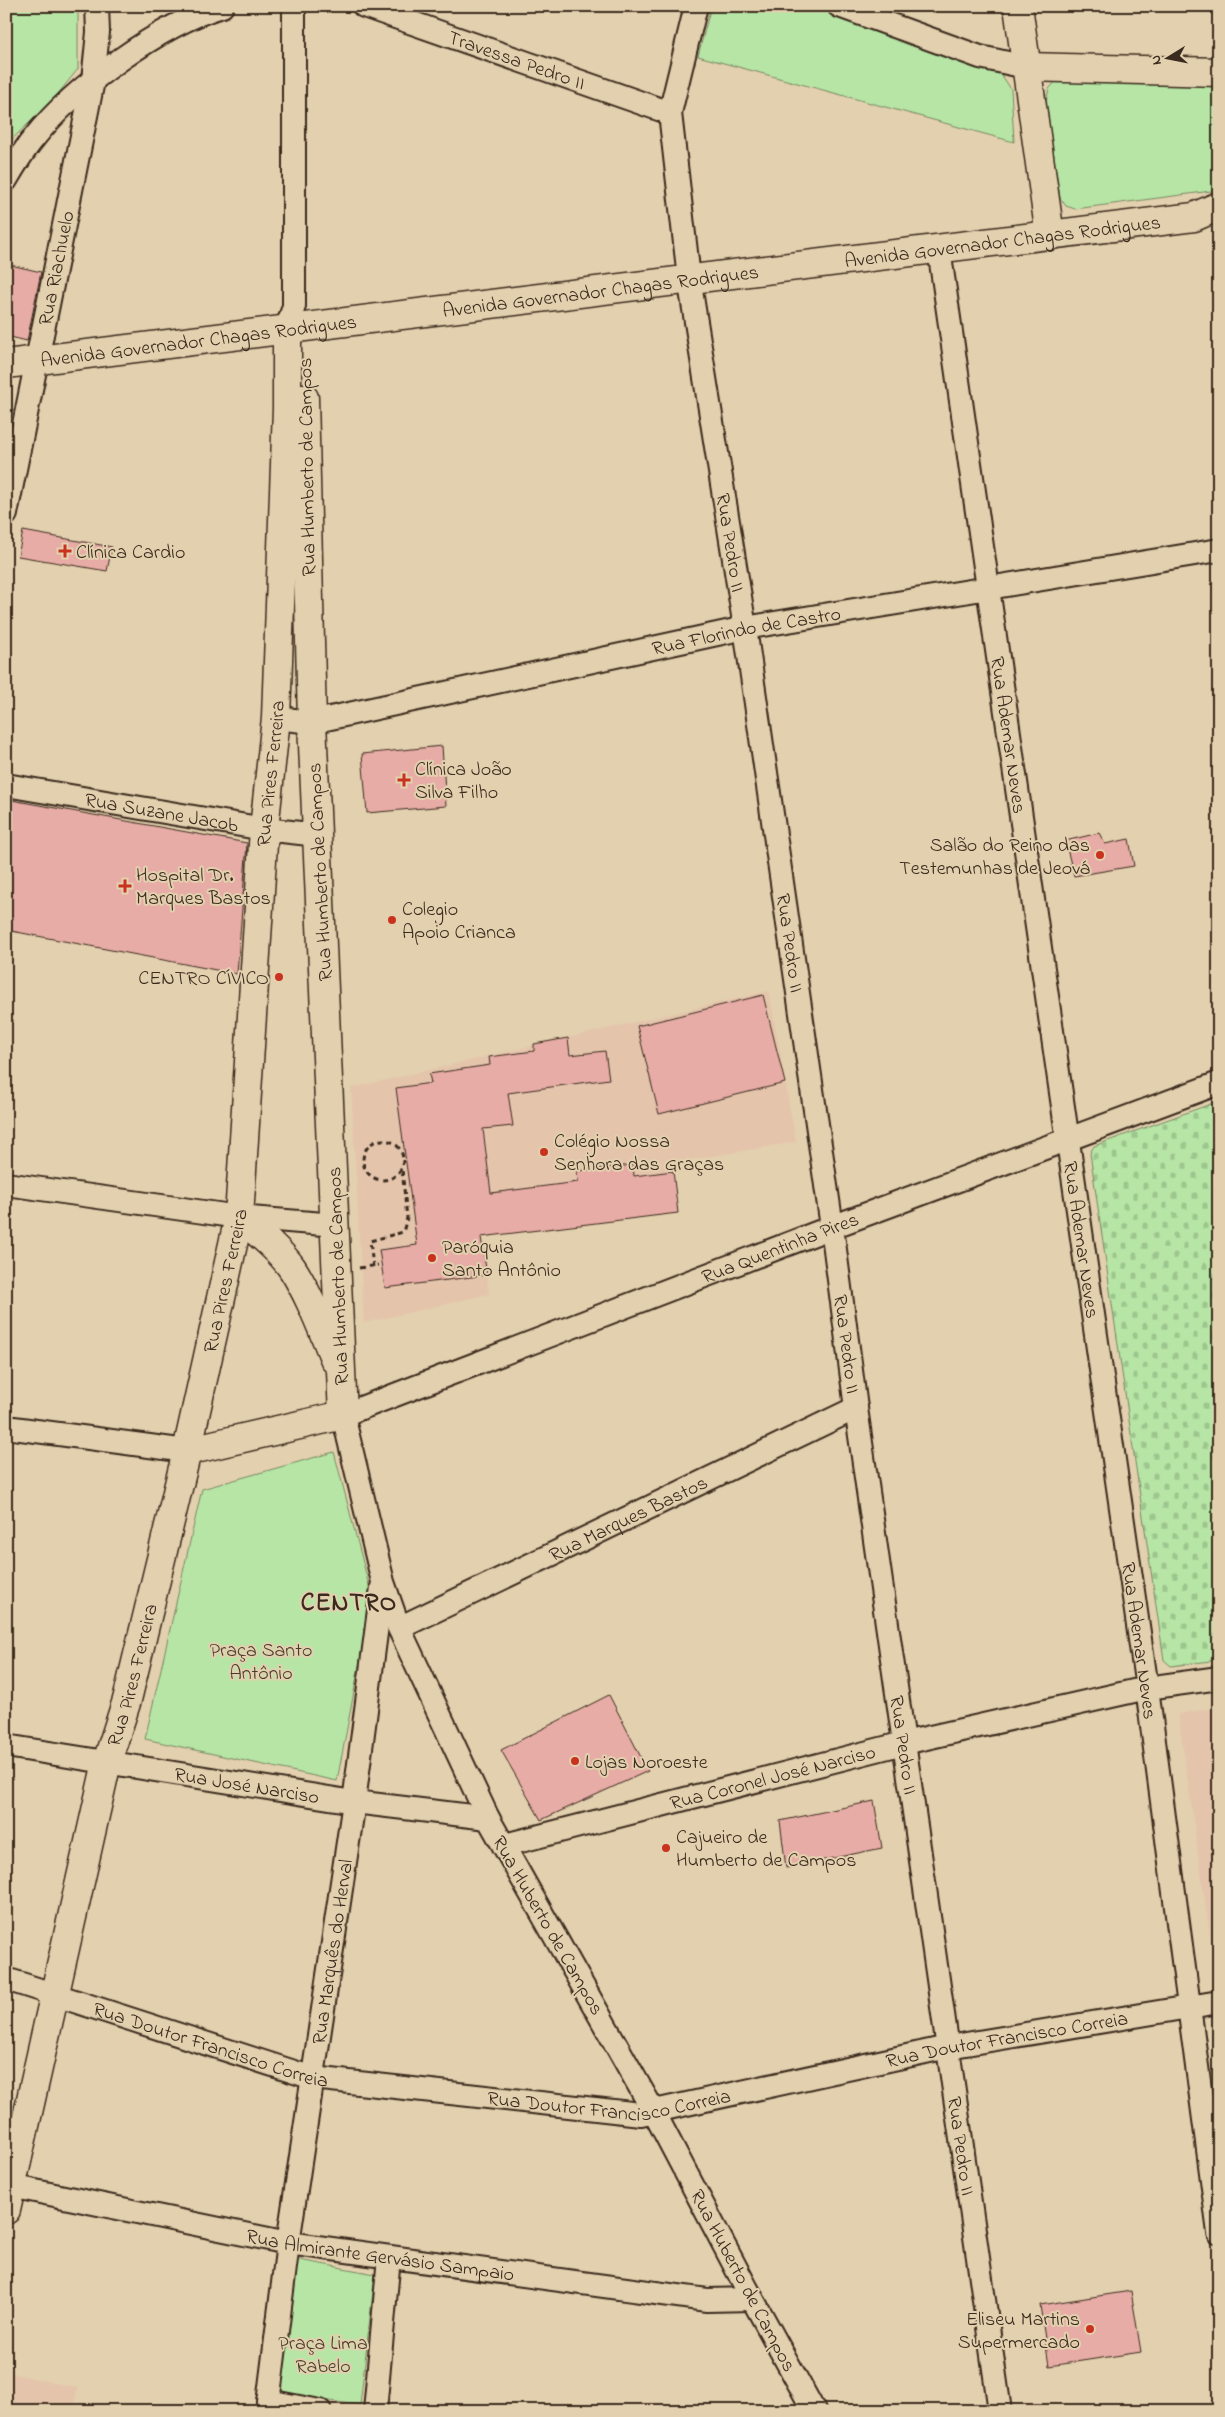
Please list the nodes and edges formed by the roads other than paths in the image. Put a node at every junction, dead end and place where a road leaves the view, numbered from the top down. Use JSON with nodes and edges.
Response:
{"nodes":[{"id":1,"x":97,"y":6,"type":"edge"},
{"id":2,"x":222,"y":6,"type":"edge"},
{"id":3,"x":294,"y":6,"type":"edge"},
{"id":4,"x":364,"y":6,"type":"edge"},
{"id":5,"x":696,"y":6,"type":"edge"},
{"id":6,"x":839,"y":6,"type":"edge"},
{"id":7,"x":1018,"y":6,"type":"edge"},
{"id":8,"x":1026,"y":67,"type":"junction"},
{"id":9,"x":1219,"y":72,"type":"edge"},
{"id":10,"x":92,"y":81,"type":"junction"},
{"id":11,"x":670,"y":114,"type":"junction"},
{"id":12,"x":6,"y":180,"type":"edge"},
{"id":13,"x":1211,"y":214,"type":"edge"},
{"id":14,"x":1050,"y":236,"type":"junction"},
{"id":15,"x":939,"y":249,"type":"junction"},
{"id":16,"x":689,"y":278,"type":"junction"},
{"id":17,"x":295,"y":321,"type":"junction"},
{"id":18,"x":38,"y":360,"type":"junction"},
{"id":19,"x":6,"y":364,"type":"edge"},
{"id":20,"x":6,"y":514,"type":"edge"},
{"id":21,"x":1219,"y":550,"type":"edge"},
{"id":22,"x":987,"y":586,"type":"junction"},
{"id":23,"x":745,"y":628,"type":"junction"},
{"id":24,"x":276,"y":718,"type":"junction"},
{"id":25,"x":312,"y":722,"type":"junction"},
{"id":26,"x":6,"y":785,"type":"edge"},
{"id":27,"x":264,"y":828,"type":"junction"},
{"id":28,"x":318,"y":836,"type":"junction"},
{"id":29,"x":1219,"y":1082,"type":"edge"},
{"id":30,"x":1069,"y":1139,"type":"junction"},
{"id":31,"x":6,"y":1184,"type":"edge"},
{"id":32,"x":238,"y":1217,"type":"junction"},
{"id":33,"x":336,"y":1225,"type":"junction"},
{"id":34,"x":832,"y":1226,"type":"junction"},
{"id":35,"x":341,"y":1374,"type":"junction"},
{"id":36,"x":856,"y":1408,"type":"junction"},
{"id":37,"x":343,"y":1415,"type":"junction"},
{"id":38,"x":6,"y":1427,"type":"edge"},
{"id":39,"x":187,"y":1451,"type":"junction"},
{"id":40,"x":383,"y":1582,"type":"junction"},
{"id":41,"x":399,"y":1628,"type":"junction"},
{"id":42,"x":1219,"y":1678,"type":"edge"},
{"id":43,"x":1147,"y":1688,"type":"junction"},
{"id":44,"x":904,"y":1743,"type":"junction"},
{"id":45,"x":6,"y":1746,"type":"edge"},
{"id":46,"x":107,"y":1762,"type":"junction"},
{"id":47,"x":354,"y":1802,"type":"junction"},
{"id":48,"x":488,"y":1818,"type":"junction"},
{"id":49,"x":505,"y":1845,"type":"junction"},
{"id":50,"x":6,"y":1978,"type":"edge"},
{"id":51,"x":55,"y":1996,"type":"junction"},
{"id":52,"x":1219,"y":2002,"type":"edge"},
{"id":53,"x":1189,"y":2006,"type":"junction"},
{"id":54,"x":948,"y":2047,"type":"junction"},
{"id":55,"x":313,"y":2078,"type":"junction"},
{"id":56,"x":654,"y":2112,"type":"junction"},
{"id":57,"x":8,"y":2193,"type":"edge"},
{"id":58,"x":1219,"y":2233,"type":"edge"},
{"id":59,"x":288,"y":2243,"type":"junction"},
{"id":60,"x":389,"y":2257,"type":"junction"},
{"id":61,"x":752,"y":2299,"type":"junction"},
{"id":62,"x":267,"y":2406,"type":"edge"},
{"id":63,"x":320,"y":2411,"type":"edge"},
{"id":64,"x":375,"y":2411,"type":"edge"},
{"id":65,"x":814,"y":2411,"type":"edge"},
{"id":66,"x":1000,"y":2411,"type":"edge"}],
"edges":[{"from":1,"to":10,"type":"street","name":"Rua Riachuelo"},
{"from":2,"to":10,"type":"street"},
{"from":3,"to":17,"type":"street"},
{"from":4,"to":11,"type":"street","name":"Travessa Pedro II"},
{"from":5,"to":11,"type":"street"},
{"from":6,"to":8,"type":"street"},
{"from":7,"to":8,"type":"main road"},
{"from":8,"to":9,"type":"main road"},
{"from":8,"to":14,"type":"main road"},
{"from":10,"to":12,"type":"street"},
{"from":10,"to":18,"type":"street","name":"Rua Riachuelo"},
{"from":11,"to":16,"type":"street","name":"Rua Pedro II"},
{"from":13,"to":14,"type":"main road","name":"Avenida Governador Chagas Rodrigues"},
{"from":14,"to":15,"type":"main road","name":"Avenida Governador Chagas Rodrigues"},
{"from":15,"to":16,"type":"main road","name":"Avenida Governador Chagas Rodrigues"},
{"from":15,"to":22,"type":"street","name":"Rua Ademar Neves"},
{"from":16,"to":17,"type":"main road","name":"Avenida Governador Chagas Rodrigues"},
{"from":16,"to":23,"type":"street","name":"Rua Pedro II"},
{"from":17,"to":18,"type":"main road","name":"Avenida Governador Chagas Rodrigues"},
{"from":17,"to":24,"type":"main road","name":"Rua Pires Ferreira"},
{"from":17,"to":25,"type":"main road","name":"Rua Humberto de Campos"},
{"from":18,"to":19,"type":"main road","name":"Avenida Governador Chagas Rodrigues"},
{"from":18,"to":20,"type":"street","name":"Rua Riachuelo"},
{"from":21,"to":22,"type":"street","name":"Rua Florindo de Castro"},
{"from":22,"to":23,"type":"street","name":"Rua Florindo de Castro"},
{"from":22,"to":30,"type":"street","name":"Rua Ademar Neves"},
{"from":23,"to":25,"type":"street","name":"Rua Florindo de Castro"},
{"from":23,"to":34,"type":"street","name":"Rua Pedro II"},
{"from":24,"to":25,"type":"street","name":"Rua Florindo de Castro"},
{"from":24,"to":27,"type":"main road","name":"Rua Pires Ferreira"},
{"from":25,"to":28,"type":"main road","name":"Rua Humberto de Campos"},
{"from":26,"to":27,"type":"street","name":"Rua Suzane Jacob"},
{"from":27,"to":28,"type":"street","name":"Rua Suzane Jacob"},
{"from":27,"to":32,"type":"main road","name":"Rua Pires Ferreira"},
{"from":28,"to":33,"type":"main road","name":"Rua Humberto de Campos"},
{"from":29,"to":30,"type":"street","name":"Rua Quentinha Pires"},
{"from":30,"to":34,"type":"street","name":"Rua Quentinha Pires"},
{"from":30,"to":43,"type":"street","name":"Rua Ademar Neves"},
{"from":31,"to":32,"type":"street"},
{"from":32,"to":33,"type":"street"},
{"from":32,"to":35,"type":"main road"},
{"from":32,"to":39,"type":"main road","name":"Rua Pires Ferreira"},
{"from":33,"to":35,"type":"main road","name":"Rua Humberto de Campos"},
{"from":34,"to":36,"type":"street","name":"Rua Pedro II"},
{"from":34,"to":37,"type":"street","name":"Rua Quentinha Pires"},
{"from":35,"to":37,"type":"main road","name":"Rua Humberto de Campos"},
{"from":36,"to":41,"type":"street","name":"Rua Marques Bastos"},
{"from":36,"to":44,"type":"street","name":"Rua Pedro II"},
{"from":37,"to":39,"type":"main road"},
{"from":37,"to":40,"type":"street","name":"Rua Huberto de Campos"},
{"from":38,"to":39,"type":"street"},
{"from":39,"to":46,"type":"main road","name":"Rua Pires Ferreira"},
{"from":40,"to":41,"type":"street","name":"Rua Huberto de Campos"},
{"from":40,"to":47,"type":"street","name":"Rua Marquês do Herval"},
{"from":41,"to":48,"type":"street","name":"Rua Huberto de Campos"},
{"from":42,"to":43,"type":"street","name":"Rua Coronel José Narciso"},
{"from":43,"to":44,"type":"street","name":"Rua Coronel José Narciso"},
{"from":43,"to":53,"type":"street","name":"Rua Ademar Neves"},
{"from":44,"to":49,"type":"street","name":"Rua Coronel José Narciso"},
{"from":44,"to":54,"type":"street","name":"Rua Pedro II"},
{"from":45,"to":46,"type":"street","name":"Rua José Narciso"},
{"from":46,"to":47,"type":"street","name":"Rua José Narciso"},
{"from":46,"to":51,"type":"main road","name":"Rua Pires Ferreira"},
{"from":47,"to":48,"type":"street","name":"Rua José Narciso"},
{"from":47,"to":55,"type":"street","name":"Rua Marquês do Herval"},
{"from":48,"to":49,"type":"street","name":"Rua Huberto de Campos"},
{"from":49,"to":56,"type":"street","name":"Rua Huberto de Campos"},
{"from":50,"to":51,"type":"street","name":"Rua Doutor Francisco Correia"},
{"from":51,"to":55,"type":"street","name":"Rua Doutor Francisco Correia"},
{"from":51,"to":57,"type":"main road","name":"Rua Pires Ferreira"},
{"from":52,"to":53,"type":"street","name":"Rua Doutor Francisco Correia"},
{"from":53,"to":54,"type":"street","name":"Rua Doutor Francisco Correia"},
{"from":53,"to":58,"type":"street","name":"Rua Ademar Neves"},
{"from":54,"to":56,"type":"street","name":"Rua Doutor Francisco Correia"},
{"from":54,"to":66,"type":"street","name":"Rua Pedro II"},
{"from":55,"to":56,"type":"street","name":"Rua Doutor Francisco Correia"},
{"from":55,"to":59,"type":"street","name":"Rua Marquês do Herval"},
{"from":56,"to":61,"type":"street","name":"Rua Huberto de Campos"},
{"from":57,"to":59,"type":"street","name":"Rua Almirante Gervásio Sampaio"},
{"from":59,"to":60,"type":"street","name":"Rua Almirante Gervásio Sampaio"},
{"from":59,"to":62,"type":"street","name":"Rua Marquês do Herval"},
{"from":60,"to":61,"type":"street","name":"Rua Almirante Gervásio Sampaio"},
{"from":60,"to":64,"type":"street"},
{"from":61,"to":65,"type":"street","name":"Rua Huberto de Campos"},
{"from":62,"to":63,"type":"street"}]}
